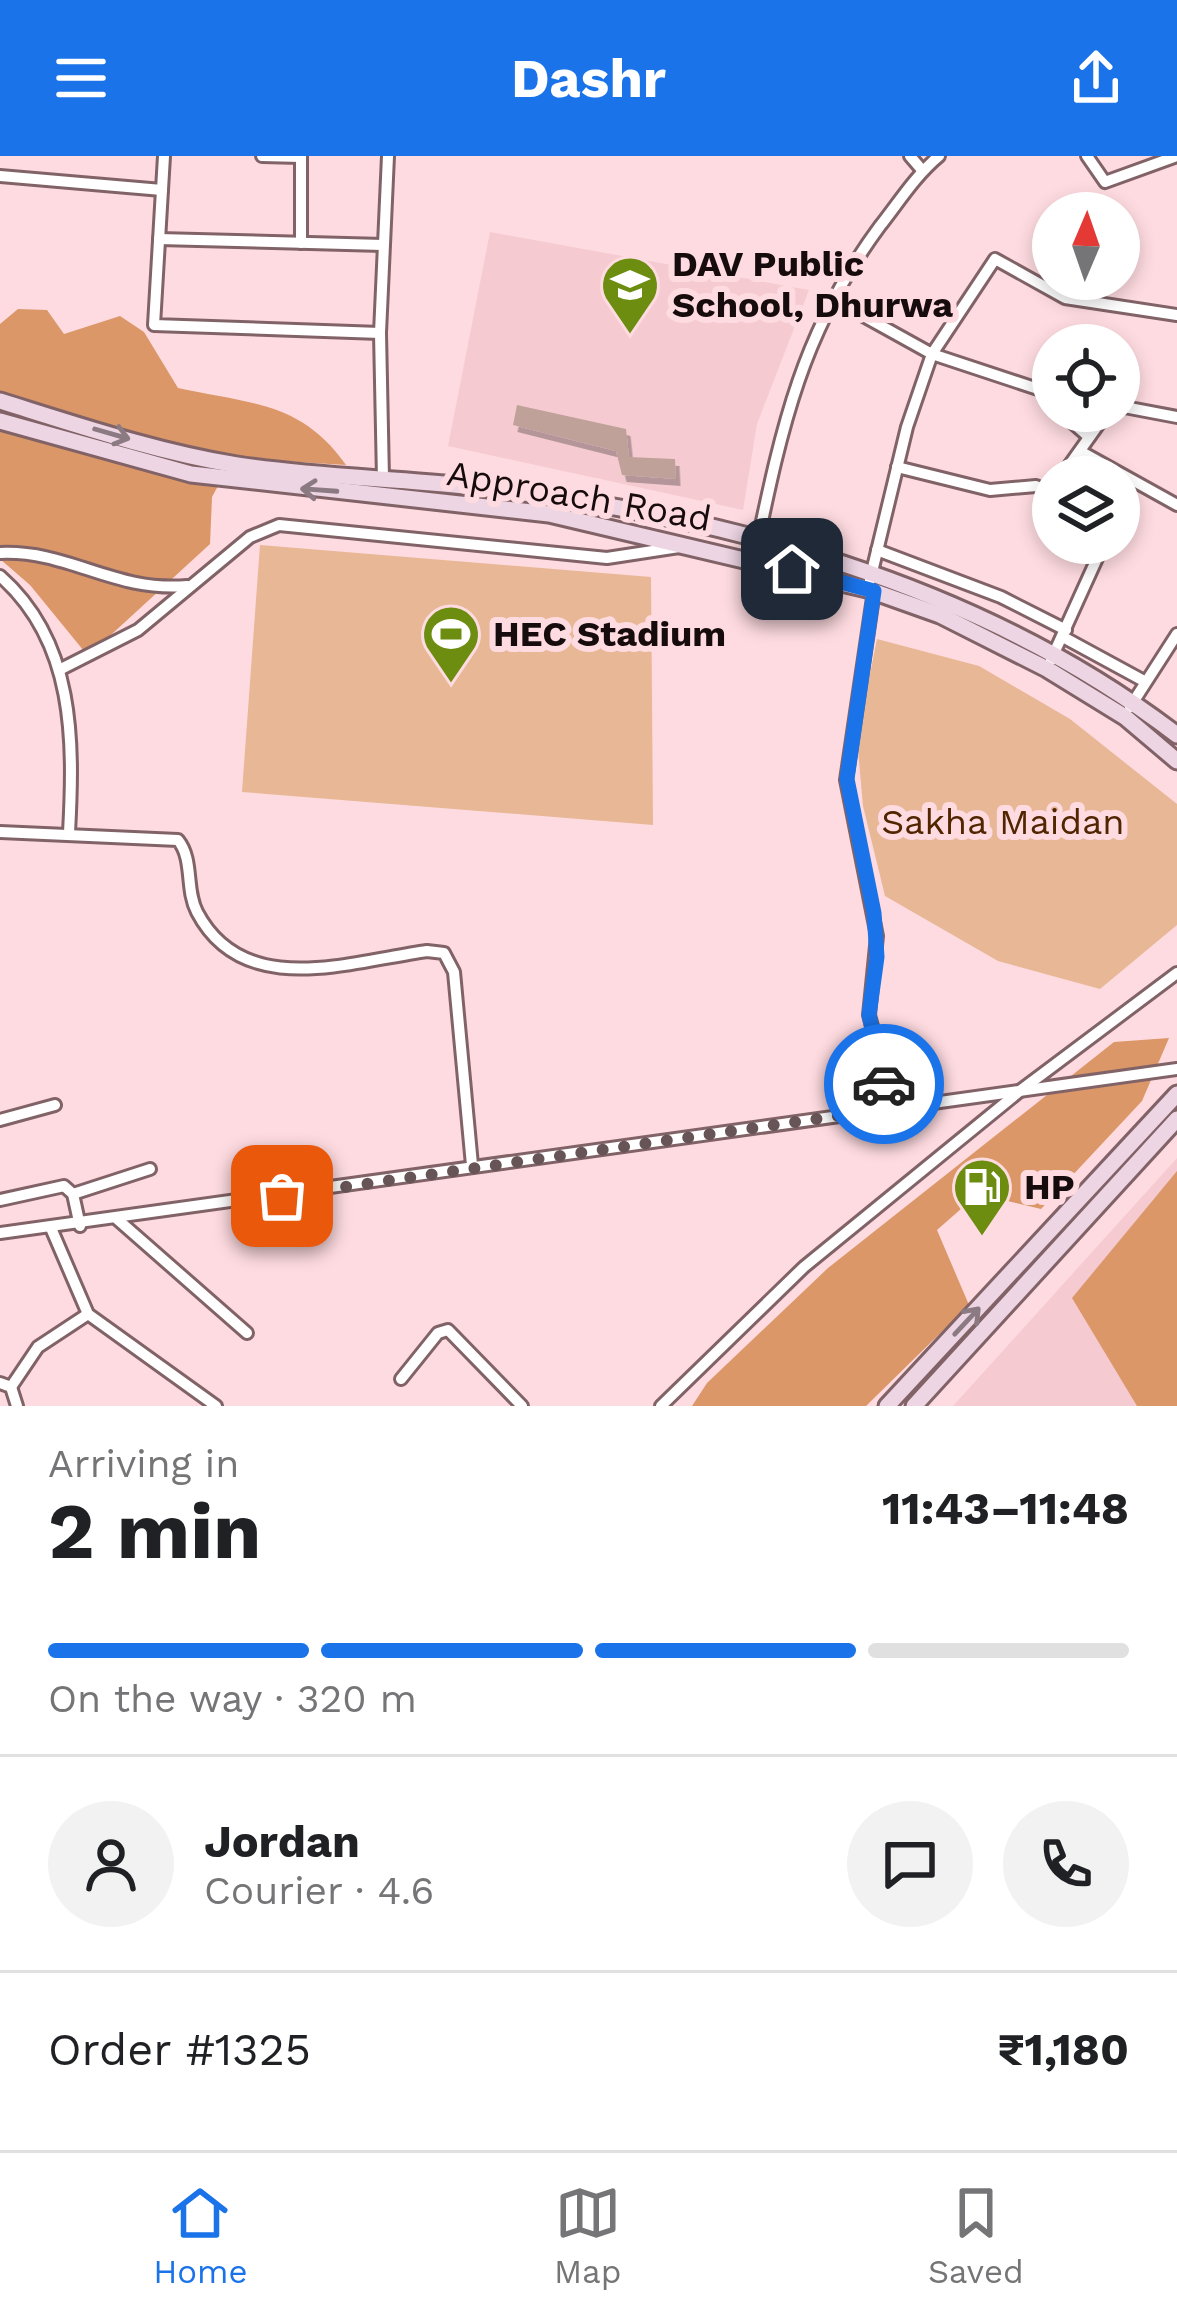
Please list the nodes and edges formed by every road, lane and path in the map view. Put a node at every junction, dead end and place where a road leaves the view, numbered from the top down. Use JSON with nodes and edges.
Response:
{"nodes":[{"id":1,"x":164,"y":156,"type":"edge"},
{"id":2,"x":262,"y":156,"type":"edge"},
{"id":3,"x":388,"y":156,"type":"edge"},
{"id":4,"x":910,"y":156,"type":"edge"},
{"id":5,"x":939,"y":156,"type":"edge"},
{"id":6,"x":1088,"y":156,"type":"edge"},
{"id":7,"x":1177,"y":156,"type":"edge"},
{"id":8,"x":301,"y":157,"type":"edge"},
{"id":9,"x":922,"y":170,"type":"junction"},
{"id":10,"x":0,"y":176,"type":"edge"},
{"id":11,"x":162,"y":190,"type":"junction"},
{"id":12,"x":159,"y":238,"type":"junction"},
{"id":13,"x":301,"y":243,"type":"junction"},
{"id":14,"x":382,"y":245,"type":"junction"},
{"id":15,"x":831,"y":298,"type":"junction"},
{"id":16,"x":1177,"y":315,"type":"edge"},
{"id":17,"x":380,"y":333,"type":"junction"},
{"id":18,"x":932,"y":354,"type":"junction"},
{"id":19,"x":1032,"y":390,"type":"edge"},
{"id":20,"x":0,"y":401,"type":"edge"},
{"id":21,"x":1140,"y":410,"type":"edge"},
{"id":22,"x":1177,"y":417,"type":"edge"},
{"id":23,"x":0,"y":421,"type":"edge"},
{"id":24,"x":1084,"y":432,"type":"edge"},
{"id":25,"x":1093,"y":432,"type":"edge"},
{"id":26,"x":1090,"y":437,"type":"junction"},
{"id":27,"x":1080,"y":451,"type":"junction"},
{"id":28,"x":1076,"y":456,"type":"edge"},
{"id":29,"x":897,"y":466,"type":"junction"},
{"id":30,"x":383,"y":479,"type":"junction"},
{"id":31,"x":1032,"y":486,"type":"edge"},
{"id":32,"x":1177,"y":506,"type":"edge"},
{"id":33,"x":688,"y":544,"type":"junction"},
{"id":34,"x":756,"y":550,"type":"junction"},
{"id":35,"x":877,"y":550,"type":"junction"},
{"id":36,"x":0,"y":553,"type":"edge"},
{"id":37,"x":1095,"y":564,"type":"edge"},
{"id":38,"x":0,"y":576,"type":"edge"},
{"id":39,"x":871,"y":584,"type":"junction"},
{"id":40,"x":190,"y":585,"type":"junction"},
{"id":41,"x":1065,"y":633,"type":"junction"},
{"id":42,"x":1177,"y":634,"type":"edge"},
{"id":43,"x":1050,"y":662,"type":"junction"},
{"id":44,"x":61,"y":669,"type":"junction"},
{"id":45,"x":1144,"y":681,"type":"junction"},
{"id":46,"x":1132,"y":701,"type":"junction"},
{"id":47,"x":1125,"y":718,"type":"junction"},
{"id":48,"x":1177,"y":735,"type":"edge"},
{"id":49,"x":1177,"y":761,"type":"edge"},
{"id":50,"x":0,"y":832,"type":"edge"},
{"id":51,"x":69,"y":833,"type":"junction"},
{"id":52,"x":1177,"y":973,"type":"edge"},
{"id":53,"x":1177,"y":1069,"type":"edge"},
{"id":54,"x":1021,"y":1090,"type":"junction"},
{"id":55,"x":1177,"y":1094,"type":"edge"},
{"id":56,"x":55,"y":1105,"type":"dead end"},
{"id":57,"x":885,"y":1109,"type":"junction"},
{"id":58,"x":1177,"y":1119,"type":"edge"},
{"id":59,"x":0,"y":1120,"type":"edge"},
{"id":60,"x":472,"y":1165,"type":"junction"},
{"id":61,"x":149,"y":1169,"type":"dead end"},
{"id":62,"x":73,"y":1194,"type":"junction"},
{"id":63,"x":0,"y":1200,"type":"edge"},
{"id":64,"x":117,"y":1219,"type":"junction"},
{"id":65,"x":80,"y":1226,"type":"junction"},
{"id":66,"x":51,"y":1228,"type":"junction"},
{"id":67,"x":0,"y":1233,"type":"edge"},
{"id":68,"x":88,"y":1313,"type":"junction"},
{"id":69,"x":247,"y":1333,"type":"dead end"},
{"id":70,"x":401,"y":1379,"type":"dead end"},
{"id":71,"x":5,"y":1385,"type":"edge"},
{"id":72,"x":17,"y":1406,"type":"edge"},
{"id":73,"x":216,"y":1406,"type":"edge"},
{"id":74,"x":522,"y":1406,"type":"edge"},
{"id":75,"x":661,"y":1406,"type":"edge"},
{"id":76,"x":887,"y":1406,"type":"edge"},
{"id":77,"x":914,"y":1406,"type":"edge"}],
"edges":[{"from":1,"to":11,"type":"street"},
{"from":2,"to":8,"type":"street"},
{"from":3,"to":14,"type":"street"},
{"from":4,"to":9,"type":"street"},
{"from":5,"to":9,"type":"street"},
{"from":6,"to":7,"type":"street"},
{"from":8,"to":13,"type":"street"},
{"from":9,"to":15,"type":"street"},
{"from":10,"to":11,"type":"street"},
{"from":11,"to":12,"type":"street"},
{"from":12,"to":13,"type":"street"},
{"from":12,"to":17,"type":"street"},
{"from":13,"to":14,"type":"street"},
{"from":14,"to":17,"type":"street"},
{"from":15,"to":18,"type":"street"},
{"from":15,"to":34,"type":"street"},
{"from":16,"to":18,"type":"street"},
{"from":17,"to":30,"type":"street"},
{"from":18,"to":19,"type":"street"},
{"from":18,"to":29,"type":"street"},
{"from":20,"to":30,"type":"street","name":"Approach Road","one_way":true},
{"from":21,"to":22,"type":"street"},
{"from":33,"to":23,"type":"street","name":"Approach Road","one_way":true},
{"from":24,"to":26,"type":"street"},
{"from":25,"to":26,"type":"street"},
{"from":26,"to":27,"type":"street"},
{"from":27,"to":28,"type":"street"},
{"from":27,"to":32,"type":"street"},
{"from":29,"to":31,"type":"street"},
{"from":29,"to":35,"type":"street"},
{"from":30,"to":34,"type":"street","name":"Approach Road"},
{"from":33,"to":34,"type":"street","name":"Approach Road"},
{"from":33,"to":40,"type":"street"},
{"from":34,"to":39,"type":"street","name":"Approach Road"},
{"from":35,"to":39,"type":"street"},
{"from":35,"to":41,"type":"street"},
{"from":36,"to":40,"type":"street"},
{"from":37,"to":41,"type":"street"},
{"from":38,"to":44,"type":"street"},
{"from":39,"to":43,"type":"street","name":"Approach Road"},
{"from":39,"to":57,"type":"street"},
{"from":40,"to":44,"type":"street"},
{"from":41,"to":43,"type":"street"},
{"from":41,"to":45,"type":"street"},
{"from":42,"to":45,"type":"street"},
{"from":43,"to":46,"type":"street","name":"Approach Road"},
{"from":43,"to":47,"type":"street","name":"Approach Road"},
{"from":44,"to":51,"type":"street"},
{"from":45,"to":46,"type":"street"},
{"from":46,"to":47,"type":"street"},
{"from":46,"to":48,"type":"street","name":"Approach Road"},
{"from":47,"to":49,"type":"street","name":"Approach Road"},
{"from":50,"to":51,"type":"street"},
{"from":51,"to":60,"type":"street"},
{"from":52,"to":54,"type":"street"},
{"from":53,"to":54,"type":"street"},
{"from":54,"to":57,"type":"street"},
{"from":54,"to":75,"type":"street"},
{"from":76,"to":55,"type":"street","one_way":true},
{"from":56,"to":59,"type":"street"},
{"from":57,"to":60,"type":"street"},
{"from":58,"to":77,"type":"street"},
{"from":60,"to":64,"type":"street"},
{"from":61,"to":62,"type":"street"},
{"from":62,"to":63,"type":"street"},
{"from":62,"to":65,"type":"street"},
{"from":64,"to":65,"type":"street"},
{"from":64,"to":69,"type":"street"},
{"from":65,"to":66,"type":"street"},
{"from":66,"to":67,"type":"street"},
{"from":66,"to":68,"type":"street"},
{"from":68,"to":71,"type":"street"},
{"from":68,"to":73,"type":"street"},
{"from":70,"to":74,"type":"street"},
{"from":71,"to":72,"type":"street"}]}
